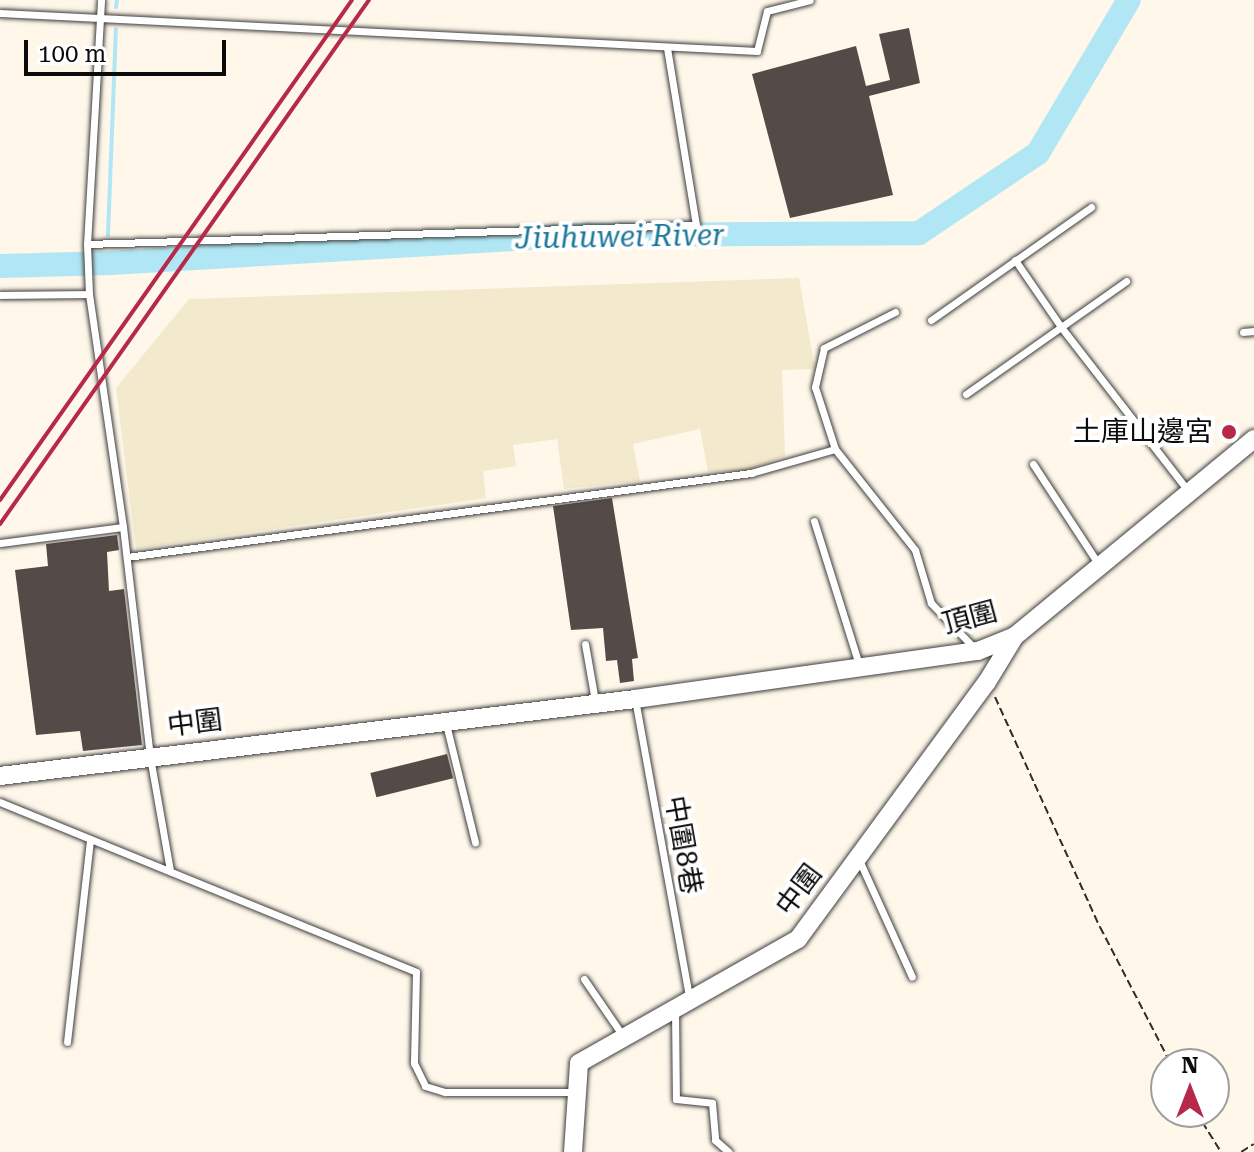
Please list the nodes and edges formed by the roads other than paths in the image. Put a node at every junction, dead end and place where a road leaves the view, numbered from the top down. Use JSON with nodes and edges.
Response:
{"nodes":[{"id":1,"x":101,"y":0,"type":"edge"},
{"id":2,"x":810,"y":0,"type":"edge"},
{"id":3,"x":0,"y":13,"type":"edge"},
{"id":4,"x":101,"y":18,"type":"junction"},
{"id":5,"x":667,"y":48,"type":"junction"},
{"id":6,"x":1091,"y":207,"type":"dead end"},
{"id":7,"x":87,"y":248,"type":"junction"},
{"id":8,"x":1015,"y":260,"type":"junction"},
{"id":9,"x":1126,"y":281,"type":"dead end"},
{"id":10,"x":89,"y":294,"type":"junction"},
{"id":11,"x":0,"y":295,"type":"edge"},
{"id":12,"x":895,"y":312,"type":"dead end"},
{"id":13,"x":931,"y":320,"type":"dead end"},
{"id":14,"x":1061,"y":327,"type":"junction"},
{"id":15,"x":1254,"y":331,"type":"edge"},
{"id":16,"x":1243,"y":332,"type":"dead end"},
{"id":17,"x":966,"y":394,"type":"dead end"},
{"id":18,"x":1254,"y":439,"type":"edge"},
{"id":19,"x":835,"y":449,"type":"junction"},
{"id":20,"x":1033,"y":464,"type":"dead end"},
{"id":21,"x":1190,"y":494,"type":"junction"},
{"id":22,"x":814,"y":521,"type":"dead end"},
{"id":23,"x":123,"y":527,"type":"junction"},
{"id":24,"x":0,"y":543,"type":"edge"},
{"id":25,"x":127,"y":557,"type":"junction"},
{"id":26,"x":1100,"y":567,"type":"junction"},
{"id":27,"x":1015,"y":636,"type":"junction"},
{"id":28,"x":585,"y":644,"type":"dead end"},
{"id":29,"x":978,"y":651,"type":"junction"},
{"id":30,"x":859,"y":665,"type":"junction"},
{"id":31,"x":635,"y":699,"type":"junction"},
{"id":32,"x":596,"y":704,"type":"junction"},
{"id":33,"x":445,"y":722,"type":"junction"},
{"id":34,"x":150,"y":757,"type":"junction"},
{"id":35,"x":0,"y":776,"type":"edge"},
{"id":36,"x":0,"y":802,"type":"edge"},
{"id":37,"x":90,"y":841,"type":"junction"},
{"id":38,"x":475,"y":842,"type":"dead end"},
{"id":39,"x":858,"y":858,"type":"junction"},
{"id":40,"x":170,"y":871,"type":"junction"},
{"id":41,"x":912,"y":977,"type":"dead end"},
{"id":42,"x":584,"y":979,"type":"dead end"},
{"id":43,"x":682,"y":1004,"type":"junction"},
{"id":44,"x":624,"y":1037,"type":"junction"},
{"id":45,"x":67,"y":1042,"type":"dead end"},
{"id":46,"x":575,"y":1092,"type":"junction"},
{"id":47,"x":573,"y":1152,"type":"edge"},
{"id":48,"x":729,"y":1152,"type":"edge"}],
"edges":[{"from":1,"to":4,"type":"lane"},
{"from":2,"to":5,"type":"lane"},
{"from":3,"to":4,"type":"lane"},
{"from":4,"to":5,"type":"lane"},
{"from":4,"to":7,"type":"lane"},
{"from":5,"to":7,"type":"lane"},
{"from":6,"to":8,"type":"lane"},
{"from":7,"to":10,"type":"lane"},
{"from":8,"to":13,"type":"lane"},
{"from":8,"to":14,"type":"lane"},
{"from":9,"to":14,"type":"lane"},
{"from":10,"to":11,"type":"lane"},
{"from":10,"to":23,"type":"lane"},
{"from":12,"to":19,"type":"lane"},
{"from":14,"to":17,"type":"lane"},
{"from":14,"to":21,"type":"lane"},
{"from":15,"to":16,"type":"lane"},
{"from":18,"to":21,"type":"street","name":"頂圍"},
{"from":19,"to":25,"type":"lane"},
{"from":19,"to":29,"type":"lane"},
{"from":20,"to":26,"type":"lane"},
{"from":21,"to":26,"type":"street","name":"頂圍"},
{"from":22,"to":30,"type":"lane"},
{"from":23,"to":24,"type":"lane"},
{"from":23,"to":25,"type":"lane"},
{"from":25,"to":34,"type":"lane"},
{"from":26,"to":27,"type":"street","name":"頂圍"},
{"from":27,"to":29,"type":"street","name":"頂圍"},
{"from":27,"to":39,"type":"street","name":"中圍"},
{"from":28,"to":32,"type":"lane"},
{"from":29,"to":30,"type":"street","name":"頂圍"},
{"from":30,"to":31,"type":"street","name":"頂圍"},
{"from":31,"to":32,"type":"street","name":"中圍"},
{"from":31,"to":43,"type":"lane","name":"中圍8巷"},
{"from":32,"to":33,"type":"street","name":"中圍"},
{"from":33,"to":34,"type":"street","name":"中圍"},
{"from":33,"to":38,"type":"lane"},
{"from":34,"to":35,"type":"street","name":"中圍"},
{"from":34,"to":40,"type":"lane"},
{"from":36,"to":37,"type":"lane"},
{"from":37,"to":40,"type":"lane"},
{"from":37,"to":45,"type":"lane"},
{"from":39,"to":41,"type":"lane"},
{"from":39,"to":43,"type":"street","name":"中圍"},
{"from":40,"to":46,"type":"lane"},
{"from":42,"to":44,"type":"lane"},
{"from":43,"to":44,"type":"street","name":"中圍"},
{"from":43,"to":48,"type":"lane","name":"中圍8巷"},
{"from":44,"to":46,"type":"street","name":"中圍"},
{"from":46,"to":47,"type":"street","name":"中圍"}]}
